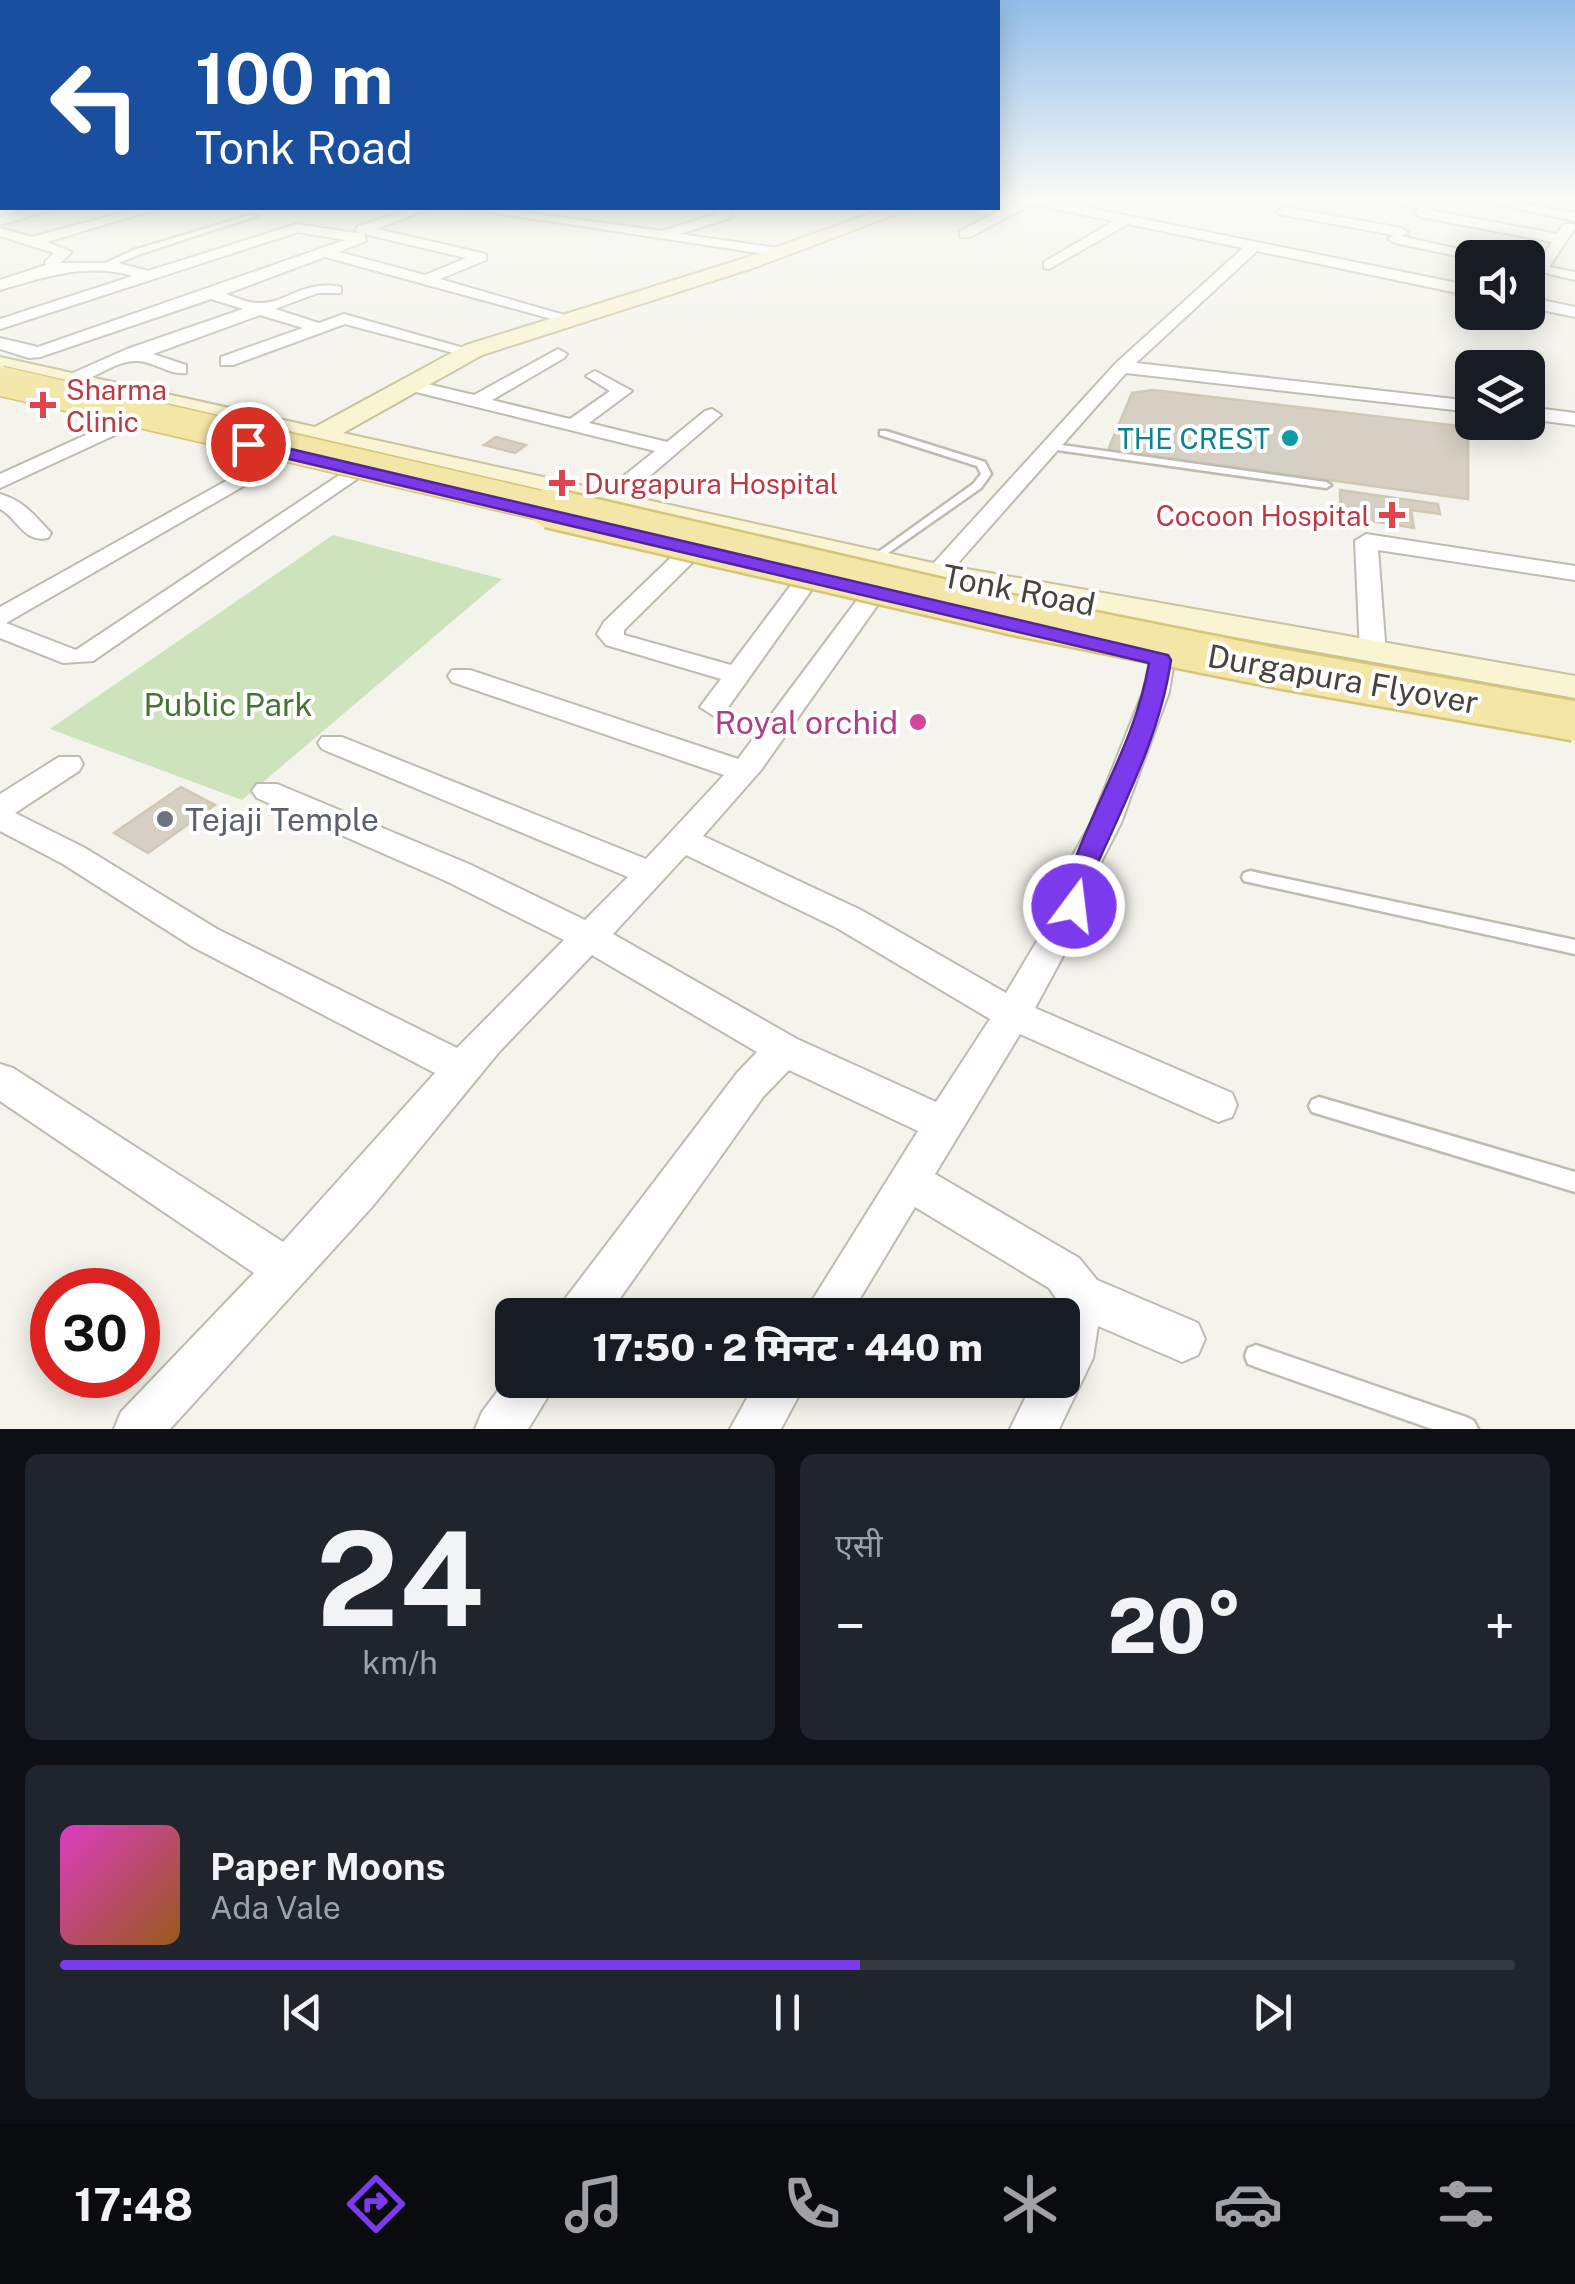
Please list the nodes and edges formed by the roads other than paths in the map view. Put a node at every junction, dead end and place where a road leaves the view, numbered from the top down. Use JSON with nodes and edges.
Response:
{"nodes":[{"id":1,"x":54,"y":264,"type":"edge"},
{"id":2,"x":110,"y":264,"type":"edge"},
{"id":3,"x":187,"y":264,"type":"edge"},
{"id":4,"x":296,"y":264,"type":"edge"},
{"id":5,"x":365,"y":264,"type":"edge"},
{"id":6,"x":380,"y":264,"type":"edge"},
{"id":7,"x":465,"y":264,"type":"edge"},
{"id":8,"x":742,"y":264,"type":"edge"},
{"id":9,"x":1233,"y":264,"type":"edge"},
{"id":10,"x":1416,"y":264,"type":"edge"},
{"id":11,"x":374,"y":266,"type":"junction"},
{"id":12,"x":54,"y":267,"type":"junction"},
{"id":13,"x":100,"y":268,"type":"junction"},
{"id":14,"x":1545,"y":269,"type":"edge"},
{"id":15,"x":149,"y":276,"type":"junction"},
{"id":16,"x":1575,"y":276,"type":"edge"},
{"id":17,"x":428,"y":279,"type":"junction"},
{"id":18,"x":1455,"y":282,"type":"edge"},
{"id":19,"x":0,"y":284,"type":"edge"},
{"id":20,"x":336,"y":290,"type":"dead end"},
{"id":21,"x":210,"y":294,"type":"junction"},
{"id":22,"x":1545,"y":306,"type":"edge"},
{"id":23,"x":262,"y":310,"type":"junction"},
{"id":24,"x":1575,"y":312,"type":"edge"},
{"id":25,"x":570,"y":319,"type":"junction"},
{"id":26,"x":0,"y":324,"type":"edge"},
{"id":27,"x":316,"y":327,"type":"junction"},
{"id":28,"x":84,"y":337,"type":"junction"},
{"id":29,"x":0,"y":343,"type":"edge"},
{"id":30,"x":469,"y":352,"type":"junction"},
{"id":31,"x":558,"y":354,"type":"dead end"},
{"id":32,"x":137,"y":355,"type":"junction"},
{"id":33,"x":226,"y":362,"type":"dead end"},
{"id":34,"x":0,"y":367,"type":"edge"},
{"id":35,"x":1122,"y":368,"type":"junction"},
{"id":36,"x":180,"y":369,"type":"dead end"},
{"id":37,"x":594,"y":376,"type":"dead end"},
{"id":38,"x":66,"y":380,"type":"junction"},
{"id":39,"x":0,"y":384,"type":"edge"},
{"id":40,"x":410,"y":385,"type":"junction"},
{"id":41,"x":477,"y":401,"type":"junction"},
{"id":42,"x":1455,"y":404,"type":"edge"},
{"id":43,"x":1545,"y":415,"type":"edge"},
{"id":44,"x":712,"y":416,"type":"dead end"},
{"id":45,"x":134,"y":418,"type":"junction"},
{"id":46,"x":1575,"y":419,"type":"edge"},
{"id":47,"x":574,"y":425,"type":"junction"},
{"id":48,"x":883,"y":433,"type":"dead end"},
{"id":49,"x":317,"y":436,"type":"junction"},
{"id":50,"x":1047,"y":446,"type":"junction"},
{"id":51,"x":670,"y":449,"type":"junction"},
{"id":52,"x":287,"y":453,"type":"junction"},
{"id":53,"x":360,"y":470,"type":"junction"},
{"id":54,"x":0,"y":482,"type":"edge"},
{"id":55,"x":1326,"y":485,"type":"dead end"},
{"id":56,"x":0,"y":500,"type":"edge"},
{"id":57,"x":608,"y":500,"type":"junction"},
{"id":58,"x":40,"y":533,"type":"dead end"},
{"id":59,"x":692,"y":550,"type":"junction"},
{"id":60,"x":1575,"y":573,"type":"edge"},
{"id":61,"x":933,"y":574,"type":"junction"},
{"id":62,"x":874,"y":576,"type":"junction"},
{"id":63,"x":808,"y":578,"type":"junction"},
{"id":64,"x":913,"y":602,"type":"junction"},
{"id":65,"x":0,"y":617,"type":"edge"},
{"id":66,"x":0,"y":629,"type":"edge"},
{"id":67,"x":1373,"y":654,"type":"junction"},
{"id":68,"x":1161,"y":660,"type":"junction"},
{"id":69,"x":737,"y":675,"type":"junction"},
{"id":70,"x":461,"y":676,"type":"dead end"},
{"id":71,"x":1575,"y":687,"type":"edge"},
{"id":72,"x":1575,"y":702,"type":"edge"},
{"id":73,"x":714,"y":707,"type":"dead end"},
{"id":74,"x":1575,"y":721,"type":"edge"},
{"id":75,"x":1575,"y":735,"type":"edge"},
{"id":76,"x":332,"y":743,"type":"dead end"},
{"id":77,"x":69,"y":764,"type":"dead end"},
{"id":78,"x":743,"y":772,"type":"junction"},
{"id":79,"x":267,"y":792,"type":"dead end"},
{"id":80,"x":0,"y":808,"type":"edge"},
{"id":81,"x":0,"y":818,"type":"edge"},
{"id":82,"x":683,"y":840,"type":"junction"},
{"id":83,"x":651,"y":874,"type":"junction"},
{"id":84,"x":1250,"y":876,"type":"dead end"},
{"id":85,"x":590,"y":937,"type":"junction"},
{"id":86,"x":1575,"y":947,"type":"edge"},
{"id":87,"x":1012,"y":1014,"type":"junction"},
{"id":88,"x":784,"y":1050,"type":"junction"},
{"id":89,"x":462,"y":1069,"type":"junction"},
{"id":90,"x":0,"y":1080,"type":"edge"},
{"id":91,"x":1218,"y":1105,"type":"dead end"},
{"id":92,"x":1319,"y":1106,"type":"dead end"},
{"id":93,"x":944,"y":1124,"type":"junction"},
{"id":94,"x":909,"y":1181,"type":"junction"},
{"id":95,"x":1575,"y":1182,"type":"edge"},
{"id":96,"x":286,"y":1269,"type":"junction"},
{"id":97,"x":1082,"y":1296,"type":"junction"},
{"id":98,"x":593,"y":1298,"type":"edge"},
{"id":99,"x":836,"y":1298,"type":"edge"},
{"id":100,"x":1080,"y":1306,"type":"edge"},
{"id":101,"x":1182,"y":1340,"type":"dead end"},
{"id":102,"x":1256,"y":1356,"type":"dead end"},
{"id":103,"x":522,"y":1398,"type":"edge"},
{"id":104,"x":773,"y":1398,"type":"edge"},
{"id":105,"x":1050,"y":1398,"type":"edge"},
{"id":106,"x":138,"y":1429,"type":"edge"},
{"id":107,"x":500,"y":1429,"type":"edge"},
{"id":108,"x":754,"y":1429,"type":"edge"},
{"id":109,"x":1034,"y":1429,"type":"edge"},
{"id":110,"x":1466,"y":1429,"type":"edge"}],
"edges":[{"from":1,"to":12,"type":"street"},
{"from":2,"to":13,"type":"lane"},
{"from":3,"to":15,"type":"street"},
{"from":4,"to":21,"type":"street"},
{"from":5,"to":11,"type":"street"},
{"from":6,"to":11,"type":"street"},
{"from":7,"to":17,"type":"street"},
{"from":8,"to":25,"type":"street"},
{"from":9,"to":35,"type":"street"},
{"from":10,"to":18,"type":"street"},
{"from":11,"to":17,"type":"street"},
{"from":12,"to":13,"type":"street"},
{"from":12,"to":19,"type":"street"},
{"from":13,"to":15,"type":"street"},
{"from":14,"to":16,"type":"street"},
{"from":15,"to":21,"type":"street"},
{"from":15,"to":26,"type":"street"},
{"from":17,"to":25,"type":"street"},
{"from":20,"to":23,"type":"street"},
{"from":21,"to":23,"type":"street"},
{"from":21,"to":28,"type":"street"},
{"from":22,"to":24,"type":"street"},
{"from":23,"to":27,"type":"street"},
{"from":23,"to":32,"type":"street"},
{"from":25,"to":30,"type":"street"},
{"from":27,"to":30,"type":"street"},
{"from":27,"to":33,"type":"street"},
{"from":28,"to":29,"type":"street"},
{"from":28,"to":32,"type":"street"},
{"from":30,"to":40,"type":"street"},
{"from":31,"to":41,"type":"street"},
{"from":32,"to":36,"type":"street"},
{"from":32,"to":38,"type":"street"},
{"from":34,"to":38,"type":"street","name":"Tonk Road"},
{"from":34,"to":72,"type":"main road","name":"Durgapura Flyover"},
{"from":35,"to":42,"type":"street"},
{"from":35,"to":50,"type":"street"},
{"from":37,"to":47,"type":"street"},
{"from":38,"to":49,"type":"street","name":"Tonk Road"},
{"from":39,"to":45,"type":"street","name":"Tonk Road"},
{"from":39,"to":74,"type":"main road","name":"Durgapura Flyover","bridge":true},
{"from":40,"to":41,"type":"street"},
{"from":40,"to":49,"type":"street"},
{"from":41,"to":47,"type":"street"},
{"from":43,"to":46,"type":"street"},
{"from":44,"to":51,"type":"street"},
{"from":45,"to":52,"type":"street","name":"Tonk Road"},
{"from":45,"to":54,"type":"street"},
{"from":47,"to":51,"type":"street"},
{"from":48,"to":62,"type":"lane"},
{"from":49,"to":52,"type":"street"},
{"from":49,"to":57,"type":"street","name":"Tonk Road"},
{"from":50,"to":55,"type":"lane"},
{"from":50,"to":61,"type":"street"},
{"from":51,"to":57,"type":"street"},
{"from":52,"to":53,"type":"street","name":"Tonk Road"},
{"from":52,"to":65,"type":"street"},
{"from":53,"to":59,"type":"street","name":"Tonk Road"},
{"from":53,"to":66,"type":"street"},
{"from":56,"to":58,"type":"street"},
{"from":57,"to":62,"type":"street","name":"Tonk Road"},
{"from":59,"to":63,"type":"street","name":"Tonk Road"},
{"from":59,"to":69,"type":"street"},
{"from":60,"to":67,"type":"street"},
{"from":61,"to":62,"type":"street","name":"Tonk Road"},
{"from":61,"to":64,"type":"street"},
{"from":61,"to":67,"type":"street","name":"Tonk Road"},
{"from":62,"to":63,"type":"street","name":"Tonk Road"},
{"from":62,"to":64,"type":"street","name":"Tonk Road"},
{"from":62,"to":78,"type":"street"},
{"from":63,"to":69,"type":"street"},
{"from":64,"to":68,"type":"street","name":"Tonk Road"},
{"from":67,"to":71,"type":"street","name":"Tonk Road"},
{"from":68,"to":75,"type":"street","name":"Tonk Road"},
{"from":68,"to":87,"type":"street"},
{"from":69,"to":73,"type":"street"},
{"from":70,"to":78,"type":"street"},
{"from":76,"to":83,"type":"street"},
{"from":77,"to":80,"type":"street"},
{"from":78,"to":82,"type":"street"},
{"from":79,"to":85,"type":"street"},
{"from":81,"to":89,"type":"street"},
{"from":82,"to":83,"type":"street"},
{"from":82,"to":87,"type":"street"},
{"from":83,"to":85,"type":"street"},
{"from":84,"to":86,"type":"lane"},
{"from":85,"to":88,"type":"street"},
{"from":85,"to":89,"type":"street"},
{"from":87,"to":91,"type":"street"},
{"from":87,"to":93,"type":"street"},
{"from":88,"to":93,"type":"street"},
{"from":88,"to":98,"type":"street"},
{"from":89,"to":96,"type":"street"},
{"from":90,"to":96,"type":"street"},
{"from":92,"to":95,"type":"lane"},
{"from":93,"to":94,"type":"street"},
{"from":94,"to":97,"type":"street"},
{"from":94,"to":99,"type":"street"},
{"from":96,"to":106,"type":"street"},
{"from":97,"to":100,"type":"street"},
{"from":97,"to":101,"type":"street"},
{"from":102,"to":110,"type":"lane"},
{"from":103,"to":107,"type":"street"},
{"from":104,"to":108,"type":"street"},
{"from":105,"to":109,"type":"street"}]}
